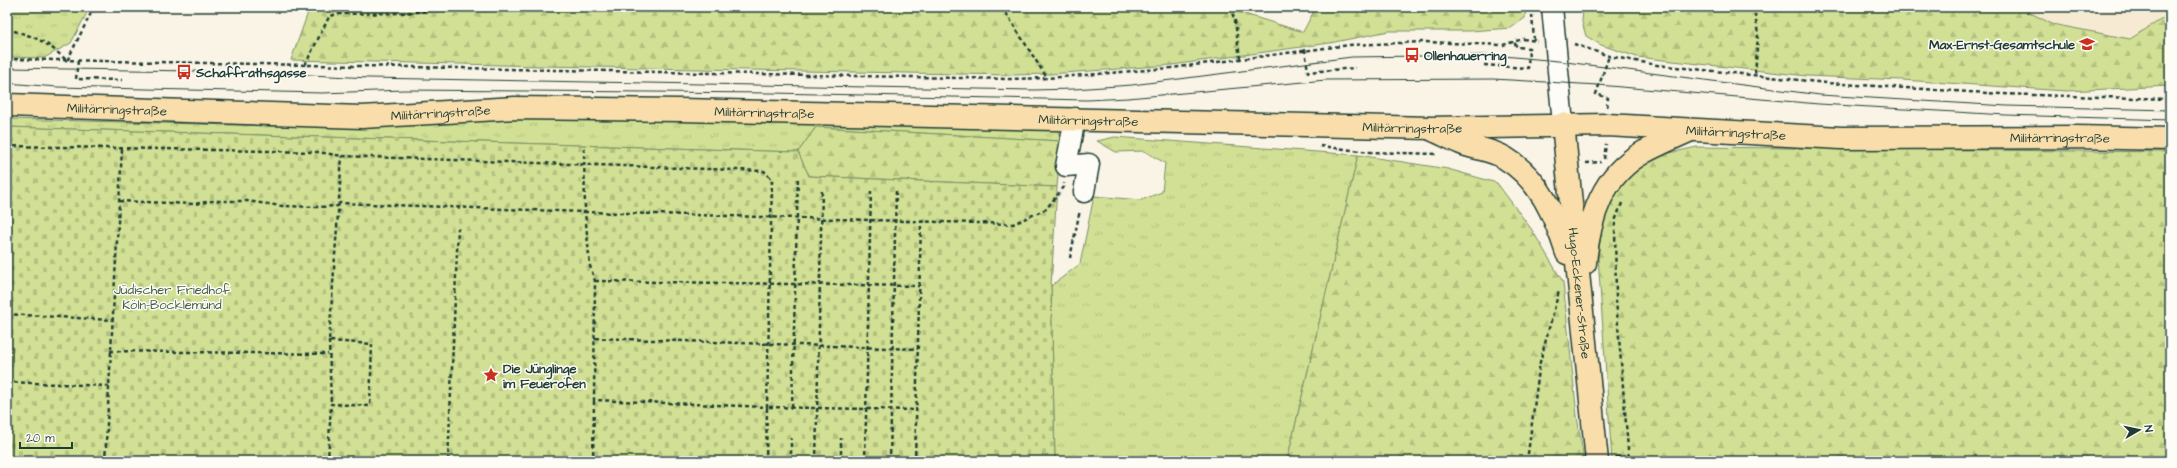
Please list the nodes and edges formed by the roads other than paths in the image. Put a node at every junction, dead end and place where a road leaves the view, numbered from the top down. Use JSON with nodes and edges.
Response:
{"nodes":[{"id":1,"x":1552,"y":7,"type":"edge"},
{"id":2,"x":7,"y":105,"type":"edge"},
{"id":3,"x":1076,"y":118,"type":"junction"},
{"id":4,"x":1563,"y":124,"type":"junction"},
{"id":5,"x":1430,"y":128,"type":"junction"},
{"id":6,"x":1694,"y":129,"type":"junction"},
{"id":7,"x":2170,"y":140,"type":"edge"},
{"id":8,"x":1084,"y":192,"type":"road end"},
{"id":9,"x":1582,"y":302,"type":"junction"},
{"id":10,"x":1596,"y":461,"type":"edge"}],
"edges":[{"from":1,"to":4,"type":"street"},
{"from":2,"to":3,"type":"main road","name":"Militärringstraße"},
{"from":3,"to":5,"type":"main road","name":"Militärringstraße"},
{"from":3,"to":8,"type":"street"},
{"from":4,"to":5,"type":"main road","name":"Militärringstraße"},
{"from":4,"to":6,"type":"main road","name":"Militärringstraße"},
{"from":4,"to":9,"type":"main road","name":"Hugo-Eckener-Straße"},
{"from":5,"to":9,"type":"main road"},
{"from":6,"to":7,"type":"main road","name":"Militärringstraße"},
{"from":6,"to":9,"type":"main road"},
{"from":9,"to":10,"type":"main road","name":"Hugo-Eckener-Straße"}]}
